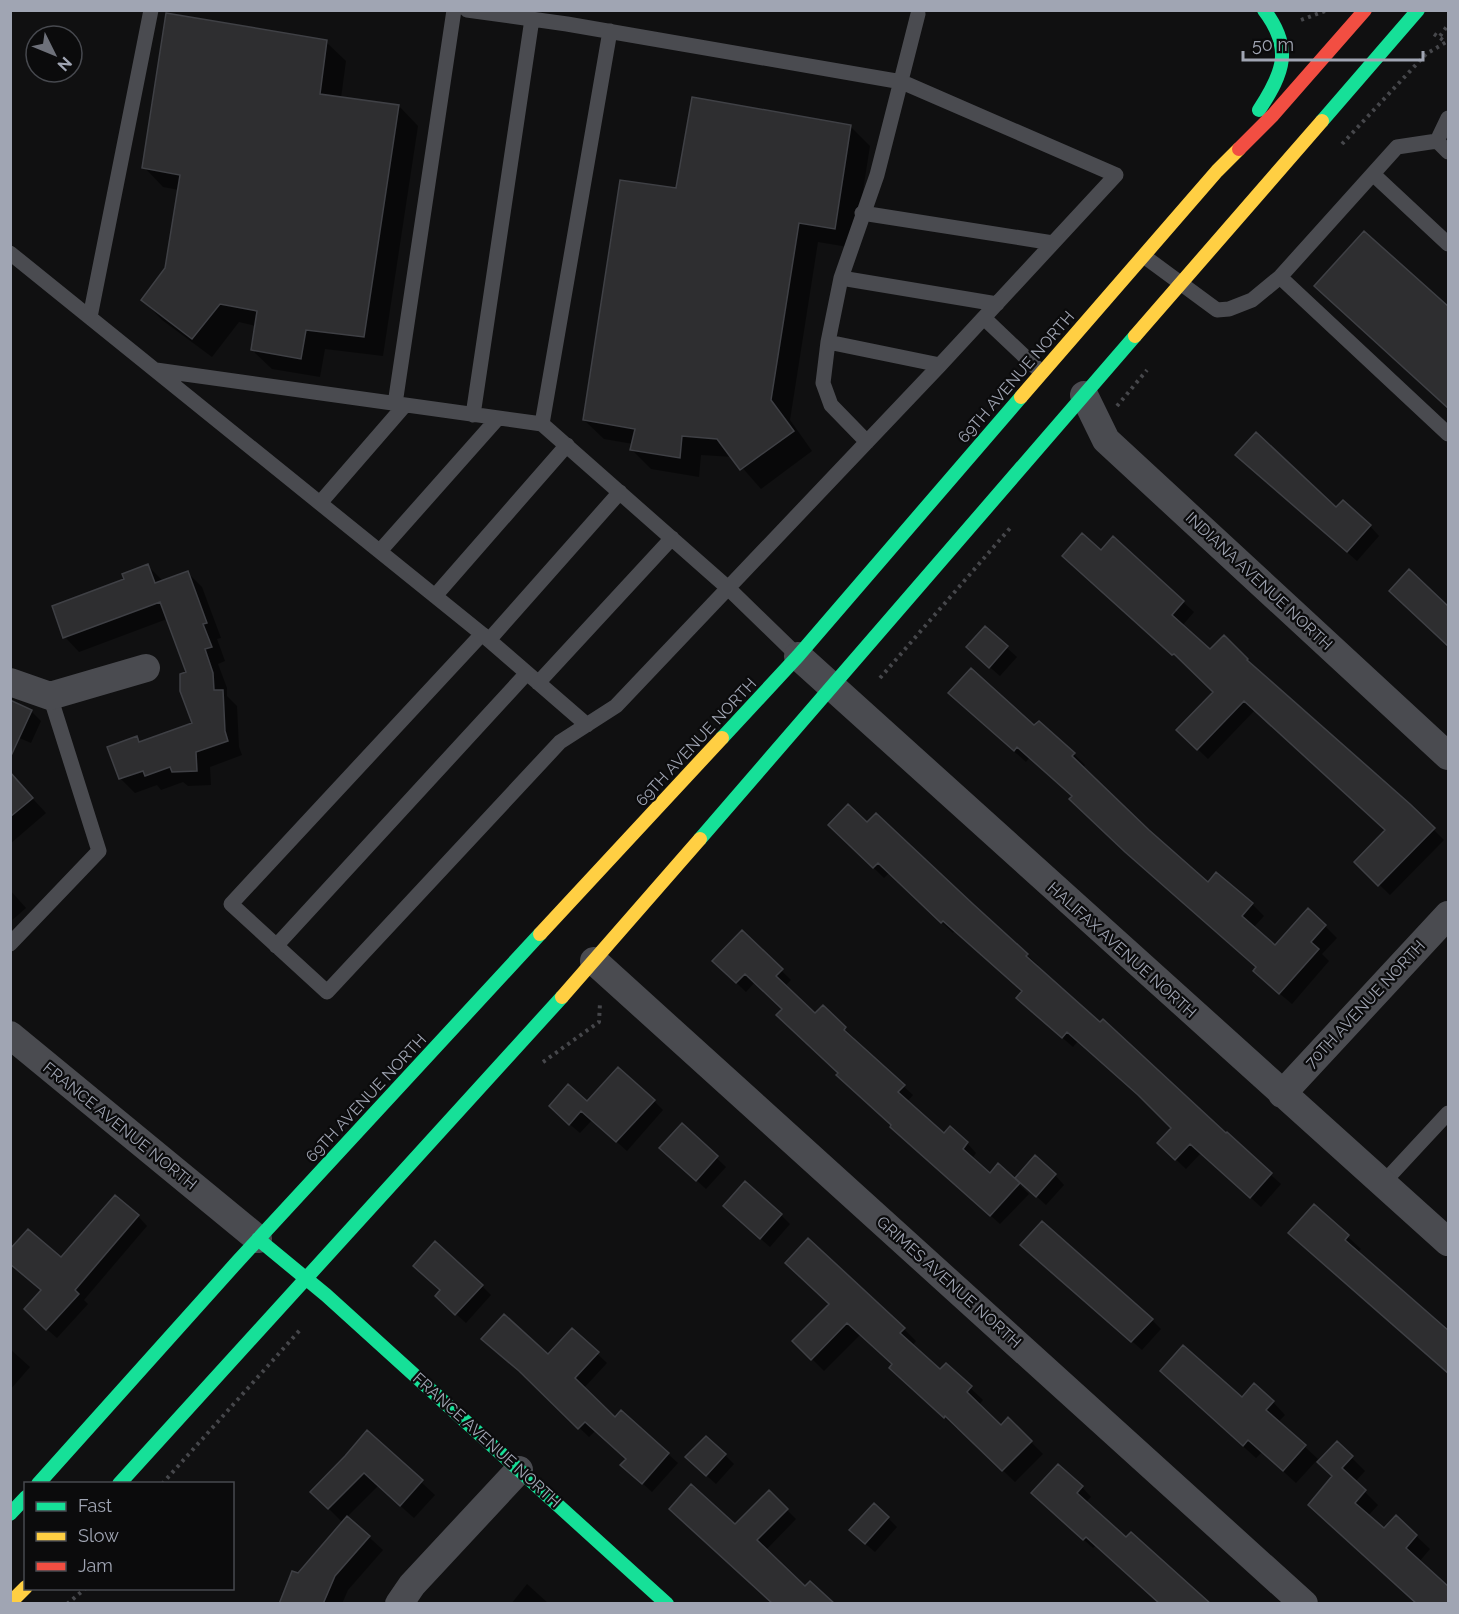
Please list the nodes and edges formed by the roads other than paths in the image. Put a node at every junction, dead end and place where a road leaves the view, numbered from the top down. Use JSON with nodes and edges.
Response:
{"nodes":[{"id":1,"x":151,"y":10,"type":"edge"},
{"id":2,"x":454,"y":10,"type":"edge"},
{"id":3,"x":467,"y":10,"type":"edge"},
{"id":4,"x":1264,"y":10,"type":"edge"},
{"id":5,"x":1365,"y":10,"type":"edge"},
{"id":6,"x":1418,"y":10,"type":"edge"},
{"id":7,"x":918,"y":14,"type":"dead end"},
{"id":8,"x":560,"y":16,"type":"edge"},
{"id":9,"x":532,"y":19,"type":"junction"},
{"id":10,"x":610,"y":31,"type":"junction"},
{"id":11,"x":902,"y":82,"type":"junction"},
{"id":12,"x":1449,"y":118,"type":"edge"},
{"id":13,"x":1437,"y":141,"type":"junction"},
{"id":14,"x":1449,"y":152,"type":"edge"},
{"id":15,"x":1217,"y":171,"type":"junction"},
{"id":16,"x":1374,"y":175,"type":"junction"},
{"id":17,"x":862,"y":213,"type":"junction"},
{"id":18,"x":1053,"y":243,"type":"junction"},
{"id":19,"x":1449,"y":244,"type":"edge"},
{"id":20,"x":10,"y":253,"type":"edge"},
{"id":21,"x":1145,"y":257,"type":"junction"},
{"id":22,"x":1280,"y":277,"type":"junction"},
{"id":23,"x":841,"y":278,"type":"junction"},
{"id":24,"x":1181,"y":284,"type":"junction"},
{"id":25,"x":997,"y":304,"type":"junction"},
{"id":26,"x":90,"y":317,"type":"junction"},
{"id":27,"x":984,"y":318,"type":"junction"},
{"id":28,"x":828,"y":342,"type":"junction"},
{"id":29,"x":940,"y":365,"type":"junction"},
{"id":30,"x":155,"y":369,"type":"junction"},
{"id":31,"x":1041,"y":372,"type":"junction"},
{"id":32,"x":1084,"y":395,"type":"junction"},
{"id":33,"x":400,"y":404,"type":"junction"},
{"id":34,"x":473,"y":415,"type":"junction"},
{"id":35,"x":498,"y":418,"type":"junction"},
{"id":36,"x":543,"y":424,"type":"junction"},
{"id":37,"x":1449,"y":434,"type":"edge"},
{"id":38,"x":867,"y":442,"type":"junction"},
{"id":39,"x":567,"y":445,"type":"junction"},
{"id":40,"x":620,"y":492,"type":"junction"},
{"id":41,"x":320,"y":503,"type":"junction"},
{"id":42,"x":672,"y":538,"type":"junction"},
{"id":43,"x":380,"y":551,"type":"junction"},
{"id":44,"x":728,"y":588,"type":"junction"},
{"id":45,"x":435,"y":596,"type":"junction"},
{"id":46,"x":485,"y":637,"type":"junction"},
{"id":47,"x":798,"y":656,"type":"junction"},
{"id":48,"x":146,"y":668,"type":"dead end"},
{"id":49,"x":532,"y":678,"type":"junction"},
{"id":50,"x":10,"y":682,"type":"edge"},
{"id":51,"x":832,"y":687,"type":"junction"},
{"id":52,"x":50,"y":696,"type":"junction"},
{"id":53,"x":586,"y":725,"type":"junction"},
{"id":54,"x":1449,"y":756,"type":"edge"},
{"id":55,"x":1449,"y":915,"type":"edge"},
{"id":56,"x":10,"y":944,"type":"edge"},
{"id":57,"x":276,"y":945,"type":"junction"},
{"id":58,"x":594,"y":961,"type":"junction"},
{"id":59,"x":10,"y":1035,"type":"edge"},
{"id":60,"x":1282,"y":1094,"type":"junction"},
{"id":61,"x":1449,"y":1113,"type":"edge"},
{"id":62,"x":1383,"y":1183,"type":"junction"},
{"id":63,"x":258,"y":1239,"type":"junction"},
{"id":64,"x":1449,"y":1242,"type":"edge"},
{"id":65,"x":306,"y":1278,"type":"junction"},
{"id":66,"x":519,"y":1470,"type":"junction"},
{"id":67,"x":40,"y":1482,"type":"edge"},
{"id":68,"x":121,"y":1482,"type":"edge"},
{"id":69,"x":24,"y":1589,"type":"edge"},
{"id":70,"x":10,"y":1603,"type":"edge"},
{"id":71,"x":399,"y":1604,"type":"edge"},
{"id":72,"x":667,"y":1604,"type":"edge"},
{"id":73,"x":1304,"y":1604,"type":"edge"}],
"edges":[{"from":1,"to":26,"type":"lane"},
{"from":2,"to":33,"type":"lane"},
{"from":3,"to":9,"type":"lane"},
{"from":4,"to":15,"type":"street"},
{"from":5,"to":15,"type":"street","name":"69TH AVENUE NORTH"},
{"from":6,"to":24,"type":"street"},
{"from":7,"to":11,"type":"lane"},
{"from":8,"to":9,"type":"lane"},
{"from":8,"to":10,"type":"lane"},
{"from":9,"to":34,"type":"lane"},
{"from":10,"to":11,"type":"lane"},
{"from":10,"to":36,"type":"lane"},
{"from":11,"to":17,"type":"lane"},
{"from":11,"to":18,"type":"lane"},
{"from":12,"to":13,"type":"lane"},
{"from":13,"to":14,"type":"lane"},
{"from":13,"to":16,"type":"lane"},
{"from":15,"to":21,"type":"street","name":"69TH AVENUE NORTH"},
{"from":16,"to":19,"type":"lane"},
{"from":16,"to":22,"type":"lane"},
{"from":17,"to":18,"type":"lane"},
{"from":17,"to":23,"type":"lane"},
{"from":18,"to":25,"type":"lane"},
{"from":20,"to":26,"type":"lane"},
{"from":21,"to":24,"type":"lane"},
{"from":21,"to":31,"type":"street","name":"69TH AVENUE NORTH"},
{"from":22,"to":24,"type":"lane"},
{"from":22,"to":37,"type":"lane"},
{"from":23,"to":25,"type":"lane"},
{"from":23,"to":28,"type":"lane"},
{"from":24,"to":32,"type":"street"},
{"from":25,"to":27,"type":"lane"},
{"from":26,"to":30,"type":"lane"},
{"from":27,"to":29,"type":"lane"},
{"from":27,"to":31,"type":"lane"},
{"from":28,"to":29,"type":"lane"},
{"from":28,"to":38,"type":"lane"},
{"from":29,"to":38,"type":"lane"},
{"from":30,"to":33,"type":"lane"},
{"from":30,"to":41,"type":"lane"},
{"from":31,"to":47,"type":"street","name":"69TH AVENUE NORTH"},
{"from":32,"to":51,"type":"street"},
{"from":32,"to":54,"type":"street","name":"INDIANA AVENUE NORTH"},
{"from":33,"to":34,"type":"lane"},
{"from":33,"to":41,"type":"lane"},
{"from":34,"to":35,"type":"lane"},
{"from":35,"to":36,"type":"lane"},
{"from":35,"to":43,"type":"lane"},
{"from":36,"to":39,"type":"lane"},
{"from":38,"to":44,"type":"lane"},
{"from":39,"to":40,"type":"lane"},
{"from":39,"to":45,"type":"lane"},
{"from":40,"to":42,"type":"lane"},
{"from":40,"to":46,"type":"lane"},
{"from":41,"to":43,"type":"lane"},
{"from":42,"to":44,"type":"lane"},
{"from":42,"to":49,"type":"lane"},
{"from":43,"to":45,"type":"lane"},
{"from":44,"to":47,"type":"lane"},
{"from":44,"to":53,"type":"lane"},
{"from":45,"to":46,"type":"lane"},
{"from":46,"to":49,"type":"lane"},
{"from":46,"to":57,"type":"lane"},
{"from":47,"to":51,"type":"street","name":"HALIFAX AVENUE NORTH"},
{"from":47,"to":63,"type":"street","name":"69TH AVENUE NORTH"},
{"from":48,"to":52,"type":"street"},
{"from":49,"to":53,"type":"lane"},
{"from":49,"to":57,"type":"lane"},
{"from":50,"to":52,"type":"street"},
{"from":51,"to":58,"type":"street"},
{"from":51,"to":60,"type":"street","name":"HALIFAX AVENUE NORTH"},
{"from":52,"to":56,"type":"lane"},
{"from":53,"to":57,"type":"lane"},
{"from":55,"to":60,"type":"street","name":"70TH AVENUE NORTH"},
{"from":58,"to":65,"type":"street"},
{"from":58,"to":73,"type":"street","name":"GRIMES AVENUE NORTH"},
{"from":59,"to":63,"type":"street","name":"FRANCE AVENUE NORTH"},
{"from":60,"to":62,"type":"street","name":"HALIFAX AVENUE NORTH"},
{"from":61,"to":62,"type":"lane"},
{"from":62,"to":64,"type":"street","name":"HALIFAX AVENUE NORTH"},
{"from":63,"to":65,"type":"street","name":"FRANCE AVENUE NORTH"},
{"from":63,"to":67,"type":"street","name":"69TH AVENUE NORTH"},
{"from":65,"to":66,"type":"street","name":"FRANCE AVENUE NORTH"},
{"from":65,"to":68,"type":"street"},
{"from":66,"to":71,"type":"street"},
{"from":66,"to":72,"type":"street","name":"FRANCE AVENUE NORTH"},
{"from":69,"to":70,"type":"street"}]}
